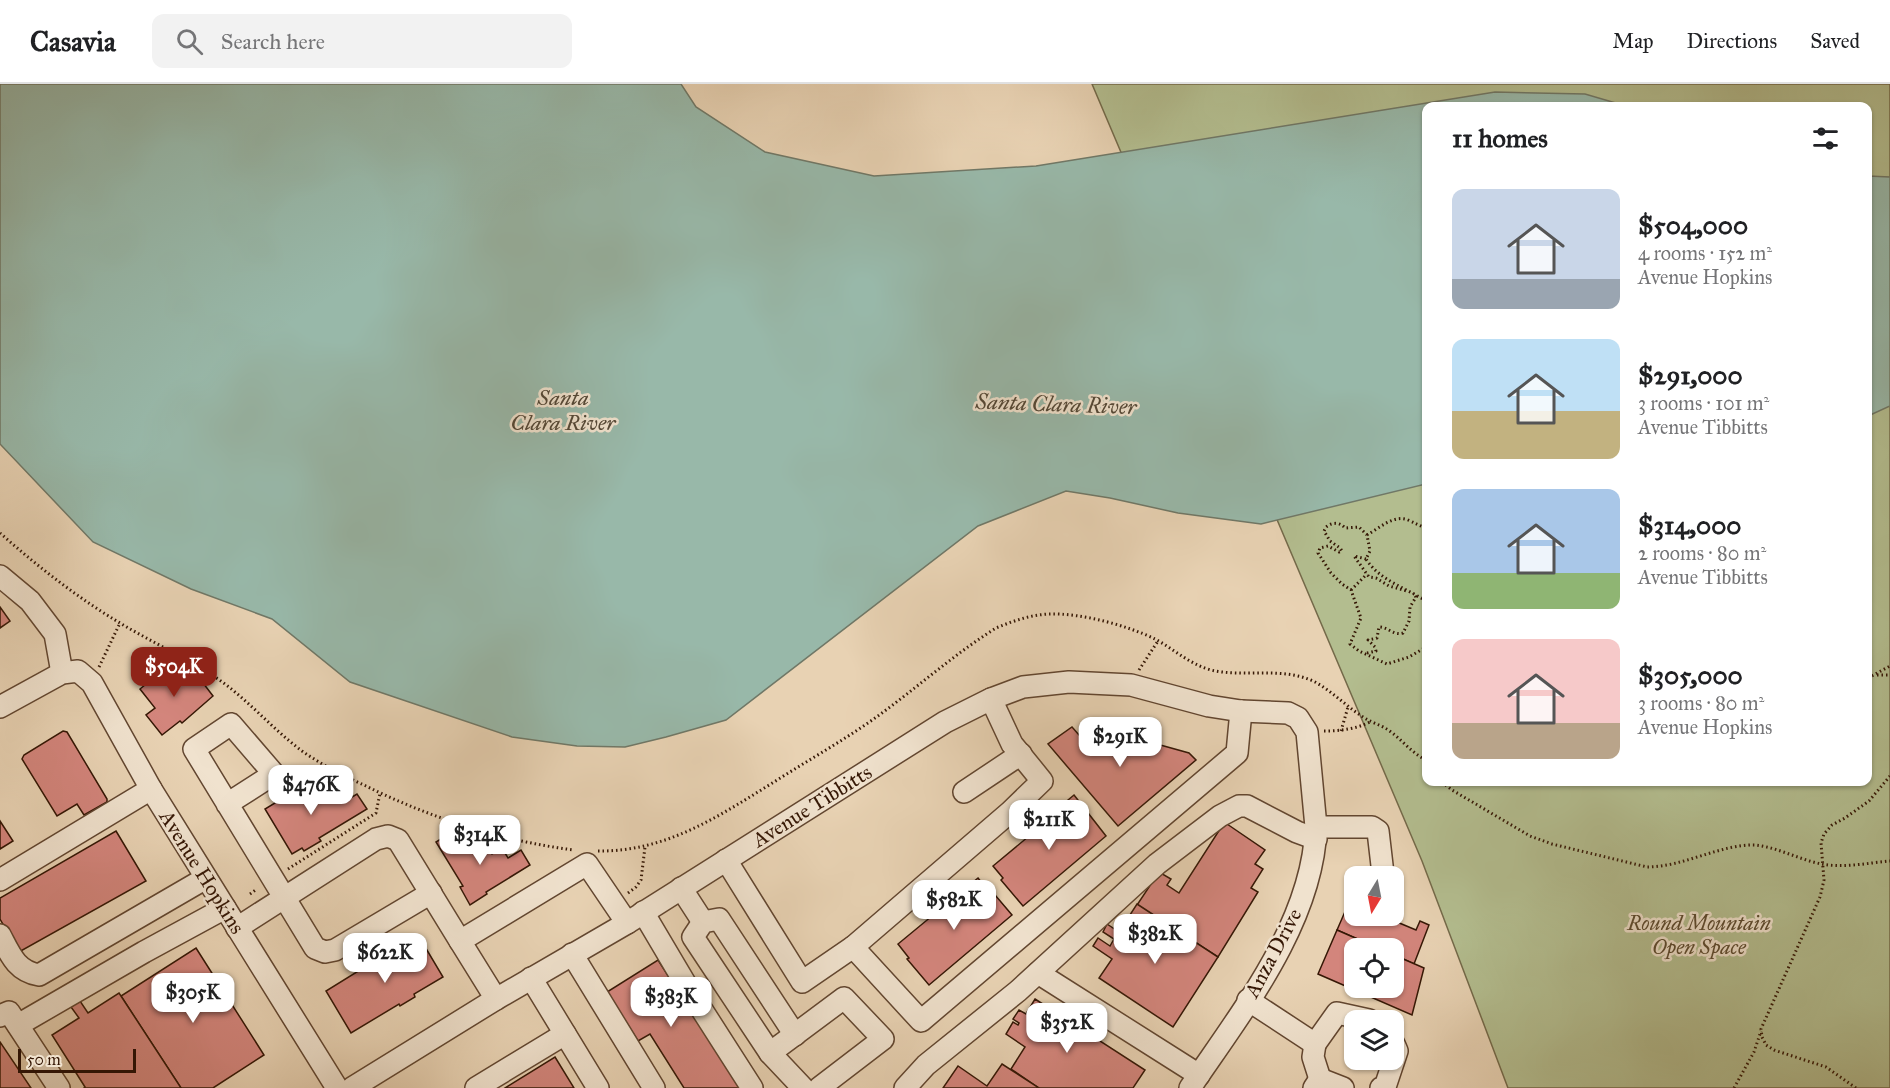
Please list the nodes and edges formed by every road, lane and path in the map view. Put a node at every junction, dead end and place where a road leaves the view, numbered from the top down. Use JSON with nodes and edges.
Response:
{"nodes":[{"id":1,"x":1422,"y":527,"type":"edge"},
{"id":2,"x":0,"y":533,"type":"edge"},
{"id":3,"x":1368,"y":535,"type":"junction"},
{"id":4,"x":1366,"y":560,"type":"junction"},
{"id":5,"x":1367,"y":574,"type":"junction"},
{"id":6,"x":0,"y":576,"type":"edge"},
{"id":7,"x":1351,"y":590,"type":"junction"},
{"id":8,"x":1413,"y":592,"type":"junction"},
{"id":9,"x":1422,"y":598,"type":"edge"},
{"id":10,"x":120,"y":623,"type":"junction"},
{"id":11,"x":1158,"y":641,"type":"dead end"},
{"id":12,"x":1422,"y":649,"type":"edge"},
{"id":13,"x":1365,"y":653,"type":"junction"},
{"id":14,"x":1890,"y":666,"type":"edge"},
{"id":15,"x":62,"y":673,"type":"junction"},
{"id":16,"x":1874,"y":675,"type":"joint"},
{"id":17,"x":1890,"y":675,"type":"edge"},
{"id":18,"x":92,"y":683,"type":"junction"},
{"id":19,"x":1131,"y":685,"type":"junction"},
{"id":20,"x":991,"y":699,"type":"junction"},
{"id":21,"x":0,"y":707,"type":"edge"},
{"id":22,"x":1241,"y":711,"type":"junction"},
{"id":23,"x":1371,"y":721,"type":"junction"},
{"id":24,"x":1307,"y":732,"type":"joint"},
{"id":25,"x":1021,"y":754,"type":"junction"},
{"id":26,"x":1422,"y":757,"type":"edge"},
{"id":27,"x":1890,"y":776,"type":"edge"},
{"id":28,"x":1447,"y":786,"type":"edge"},
{"id":29,"x":151,"y":789,"type":"junction"},
{"id":30,"x":964,"y":792,"type":"dead end"},
{"id":31,"x":380,"y":793,"type":"junction"},
{"id":32,"x":227,"y":804,"type":"dead end"},
{"id":33,"x":1316,"y":833,"type":"junction"},
{"id":34,"x":645,"y":847,"type":"dead end"},
{"id":35,"x":583,"y":851,"type":"dead end"},
{"id":36,"x":726,"y":860,"type":"junction"},
{"id":37,"x":1890,"y":861,"type":"edge"},
{"id":38,"x":1823,"y":865,"type":"junction"},
{"id":39,"x":1382,"y":866,"type":"edge"},
{"id":40,"x":206,"y":878,"type":"junction"},
{"id":41,"x":273,"y":878,"type":"junction"},
{"id":42,"x":0,"y":880,"type":"edge"},
{"id":43,"x":681,"y":888,"type":"junction"},
{"id":44,"x":431,"y":893,"type":"junction"},
{"id":45,"x":250,"y":894,"type":"dead end"},
{"id":46,"x":284,"y":897,"type":"junction"},
{"id":47,"x":613,"y":902,"type":"junction"},
{"id":48,"x":225,"y":908,"type":"junction"},
{"id":49,"x":635,"y":918,"type":"junction"},
{"id":50,"x":703,"y":922,"type":"junction"},
{"id":51,"x":237,"y":928,"type":"junction"},
{"id":52,"x":0,"y":935,"type":"edge"},
{"id":53,"x":460,"y":941,"type":"junction"},
{"id":54,"x":853,"y":947,"type":"junction"},
{"id":55,"x":572,"y":954,"type":"junction"},
{"id":56,"x":7,"y":964,"type":"edge"},
{"id":57,"x":1038,"y":973,"type":"junction"},
{"id":58,"x":531,"y":978,"type":"junction"},
{"id":59,"x":496,"y":999,"type":"junction"},
{"id":60,"x":1248,"y":1000,"type":"junction"},
{"id":61,"x":1344,"y":1015,"type":"edge"},
{"id":62,"x":9,"y":1021,"type":"edge"},
{"id":63,"x":1761,"y":1029,"type":"junction"},
{"id":64,"x":566,"y":1035,"type":"junction"},
{"id":65,"x":795,"y":1035,"type":"junction"},
{"id":66,"x":1315,"y":1044,"type":"junction"},
{"id":67,"x":770,"y":1053,"type":"junction"},
{"id":68,"x":1391,"y":1070,"type":"edge"},
{"id":69,"x":1194,"y":1081,"type":"edge"},
{"id":70,"x":1317,"y":1083,"type":"edge"},
{"id":71,"x":59,"y":1088,"type":"edge"},
{"id":72,"x":337,"y":1088,"type":"edge"},
{"id":73,"x":352,"y":1088,"type":"edge"},
{"id":74,"x":476,"y":1088,"type":"edge"},
{"id":75,"x":598,"y":1088,"type":"edge"},
{"id":76,"x":654,"y":1088,"type":"edge"},
{"id":77,"x":752,"y":1088,"type":"edge"},
{"id":78,"x":803,"y":1088,"type":"edge"},
{"id":79,"x":819,"y":1088,"type":"edge"},
{"id":80,"x":906,"y":1088,"type":"edge"},
{"id":81,"x":1343,"y":1088,"type":"edge"},
{"id":82,"x":1381,"y":1088,"type":"edge"},
{"id":83,"x":1734,"y":1088,"type":"edge"},
{"id":84,"x":1856,"y":1088,"type":"edge"}],
"edges":[{"from":1,"to":3,"type":"path"},
{"from":2,"to":10,"type":"path"},
{"from":3,"to":4,"type":"path"},
{"from":3,"to":7,"type":"path"},
{"from":4,"to":5,"type":"path"},
{"from":4,"to":8,"type":"path"},
{"from":5,"to":7,"type":"path"},
{"from":5,"to":8,"type":"path"},
{"from":6,"to":15,"type":"street"},
{"from":7,"to":13,"type":"path"},
{"from":8,"to":9,"type":"path"},
{"from":8,"to":13,"type":"path"},
{"from":10,"to":18,"type":"path"},
{"from":10,"to":31,"type":"path"},
{"from":11,"to":19,"type":"path"},
{"from":12,"to":13,"type":"path"},
{"from":14,"to":16,"type":"path"},
{"from":15,"to":18,"type":"street"},
{"from":15,"to":21,"type":"street"},
{"from":16,"to":17,"type":"path"},
{"from":18,"to":29,"type":"street","name":"Avenue Hopkins"},
{"from":19,"to":20,"type":"street","name":"Avenue Tibbitts"},
{"from":19,"to":22,"type":"street","name":"Avenue Tibbitts"},
{"from":20,"to":25,"type":"street"},
{"from":20,"to":36,"type":"street","name":"Avenue Tibbitts"},
{"from":22,"to":24,"type":"street","name":"Avenue Tibbitts"},
{"from":22,"to":54,"type":"street"},
{"from":23,"to":23,"type":"path"},
{"from":23,"to":26,"type":"path"},
{"from":24,"to":33,"type":"street","name":"Anza Drive"},
{"from":25,"to":30,"type":"street"},
{"from":25,"to":54,"type":"street"},
{"from":27,"to":38,"type":"path"},
{"from":28,"to":38,"type":"path"},
{"from":29,"to":40,"type":"street","name":"Avenue Hopkins"},
{"from":29,"to":42,"type":"street"},
{"from":31,"to":35,"type":"path"},
{"from":31,"to":41,"type":"path"},
{"from":32,"to":41,"type":"street"},
{"from":33,"to":39,"type":"street"},
{"from":33,"to":57,"type":"street"},
{"from":33,"to":60,"type":"street","name":"Anza Drive"},
{"from":34,"to":47,"type":"path"},
{"from":36,"to":43,"type":"street","name":"Avenue Tibbitts"},
{"from":36,"to":54,"type":"street"},
{"from":37,"to":38,"type":"path"},
{"from":38,"to":63,"type":"path"},
{"from":40,"to":48,"type":"street","name":"Avenue Hopkins"},
{"from":40,"to":56,"type":"street"},
{"from":41,"to":45,"type":"path"},
{"from":41,"to":46,"type":"street"},
{"from":43,"to":49,"type":"street","name":"Avenue Tibbitts"},
{"from":43,"to":50,"type":"street"},
{"from":44,"to":46,"type":"street"},
{"from":44,"to":46,"type":"street"},
{"from":44,"to":53,"type":"street"},
{"from":46,"to":51,"type":"street"},
{"from":47,"to":49,"type":"street"},
{"from":47,"to":53,"type":"street"},
{"from":48,"to":51,"type":"street","name":"Avenue Hopkins"},
{"from":48,"to":62,"type":"street"},
{"from":49,"to":55,"type":"street","name":"Avenue Tibbitts"},
{"from":49,"to":77,"type":"street"},
{"from":50,"to":65,"type":"street"},
{"from":50,"to":67,"type":"street"},
{"from":51,"to":72,"type":"street","name":"Avenue Hopkins"},
{"from":52,"to":56,"type":"street"},
{"from":53,"to":59,"type":"street"},
{"from":55,"to":58,"type":"street","name":"Avenue Tibbitts"},
{"from":55,"to":76,"type":"street"},
{"from":57,"to":69,"type":"street"},
{"from":57,"to":80,"type":"street"},
{"from":58,"to":59,"type":"street","name":"Avenue Tibbitts"},
{"from":58,"to":64,"type":"street"},
{"from":59,"to":73,"type":"street","name":"Avenue Tibbitts"},
{"from":60,"to":66,"type":"street"},
{"from":60,"to":69,"type":"street","name":"Anza Drive"},
{"from":61,"to":66,"type":"street"},
{"from":62,"to":71,"type":"street"},
{"from":63,"to":83,"type":"path"},
{"from":63,"to":84,"type":"path"},
{"from":64,"to":74,"type":"street"},
{"from":64,"to":75,"type":"street"},
{"from":65,"to":67,"type":"street"},
{"from":65,"to":79,"type":"street"},
{"from":66,"to":70,"type":"street"},
{"from":67,"to":78,"type":"street"},
{"from":68,"to":82,"type":"street"},
{"from":70,"to":81,"type":"street"}]}
